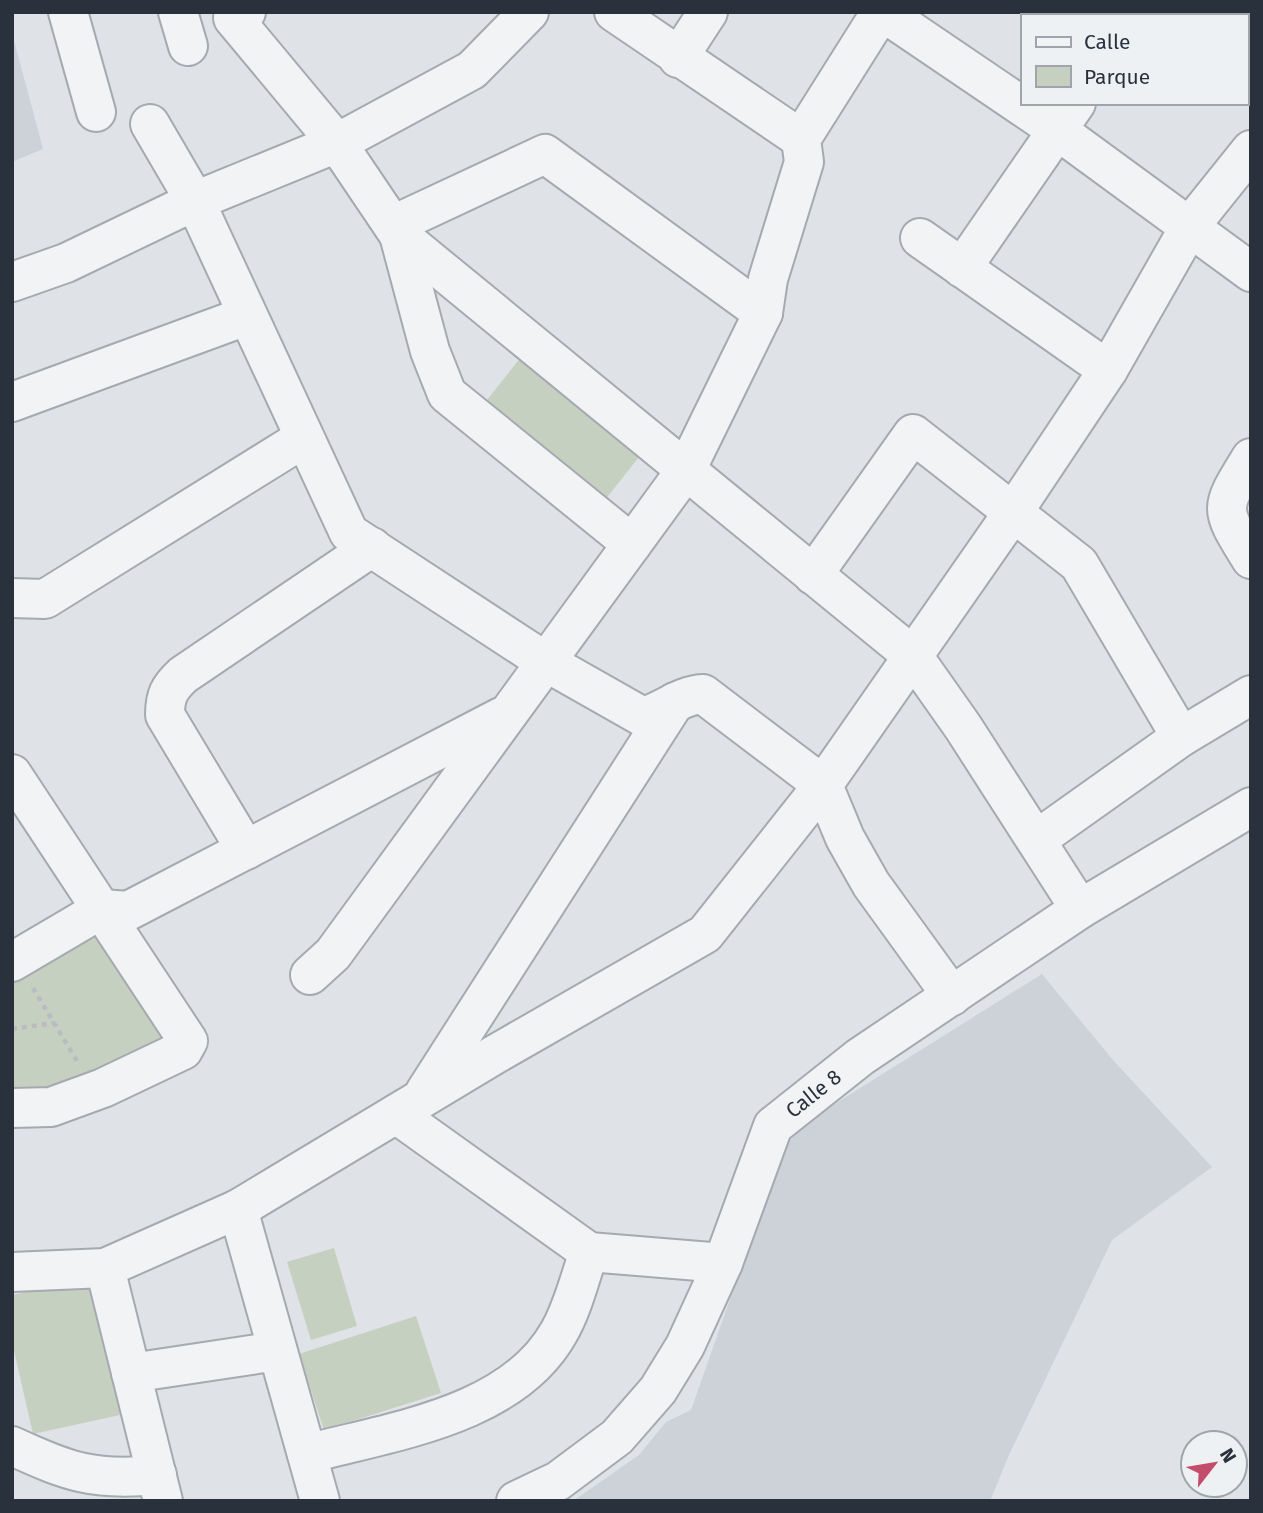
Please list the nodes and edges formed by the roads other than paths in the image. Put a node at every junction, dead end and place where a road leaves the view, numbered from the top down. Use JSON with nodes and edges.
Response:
{"nodes":[{"id":1,"x":68,"y":12,"type":"edge"},
{"id":2,"x":246,"y":12,"type":"edge"},
{"id":3,"x":529,"y":12,"type":"edge"},
{"id":4,"x":614,"y":12,"type":"edge"},
{"id":5,"x":708,"y":12,"type":"edge"},
{"id":6,"x":882,"y":12,"type":"edge"},
{"id":7,"x":678,"y":58,"type":"junction"},
{"id":8,"x":1021,"y":91,"type":"edge"},
{"id":9,"x":1046,"y":105,"type":"edge"},
{"id":10,"x":96,"y":112,"type":"dead end"},
{"id":11,"x":1067,"y":117,"type":"edge"},
{"id":12,"x":150,"y":124,"type":"dead end"},
{"id":13,"x":801,"y":139,"type":"junction"},
{"id":14,"x":337,"y":143,"type":"junction"},
{"id":15,"x":1251,"y":150,"type":"edge"},
{"id":16,"x":195,"y":201,"type":"junction"},
{"id":17,"x":1190,"y":226,"type":"junction"},
{"id":18,"x":396,"y":230,"type":"junction"},
{"id":19,"x":920,"y":238,"type":"dead end"},
{"id":20,"x":962,"y":268,"type":"junction"},
{"id":21,"x":1251,"y":272,"type":"edge"},
{"id":22,"x":12,"y":282,"type":"edge"},
{"id":23,"x":763,"y":313,"type":"junction"},
{"id":24,"x":246,"y":316,"type":"junction"},
{"id":25,"x":1108,"y":370,"type":"junction"},
{"id":26,"x":12,"y":402,"type":"edge"},
{"id":27,"x":304,"y":438,"type":"junction"},
{"id":28,"x":1251,"y":458,"type":"edge"},
{"id":29,"x":686,"y":470,"type":"junction"},
{"id":30,"x":1014,"y":510,"type":"junction"},
{"id":31,"x":632,"y":544,"type":"junction"},
{"id":32,"x":372,"y":547,"type":"junction"},
{"id":33,"x":1251,"y":559,"type":"edge"},
{"id":34,"x":813,"y":575,"type":"junction"},
{"id":35,"x":12,"y":598,"type":"edge"},
{"id":36,"x":912,"y":656,"type":"junction"},
{"id":37,"x":546,"y":662,"type":"junction"},
{"id":38,"x":1251,"y":695,"type":"edge"},
{"id":39,"x":675,"y":702,"type":"junction"},
{"id":40,"x":509,"y":713,"type":"junction"},
{"id":41,"x":1181,"y":737,"type":"junction"},
{"id":42,"x":12,"y":774,"type":"edge"},
{"id":43,"x":822,"y":785,"type":"junction"},
{"id":44,"x":1251,"y":807,"type":"edge"},
{"id":45,"x":1036,"y":840,"type":"junction"},
{"id":46,"x":246,"y":850,"type":"junction"},
{"id":47,"x":102,"y":909,"type":"junction"},
{"id":48,"x":1080,"y":909,"type":"junction"},
{"id":49,"x":20,"y":970,"type":"edge"},
{"id":50,"x":310,"y":975,"type":"dead end"},
{"id":51,"x":952,"y":996,"type":"junction"},
{"id":52,"x":408,"y":1106,"type":"junction"},
{"id":53,"x":12,"y":1108,"type":"edge"},
{"id":54,"x":238,"y":1209,"type":"junction"},
{"id":55,"x":589,"y":1252,"type":"junction"},
{"id":56,"x":723,"y":1263,"type":"junction"},
{"id":57,"x":105,"y":1268,"type":"junction"},
{"id":58,"x":12,"y":1272,"type":"edge"},
{"id":59,"x":277,"y":1351,"type":"junction"},
{"id":60,"x":131,"y":1373,"type":"junction"},
{"id":61,"x":12,"y":1446,"type":"edge"},
{"id":62,"x":307,"y":1454,"type":"junction"},
{"id":63,"x":160,"y":1488,"type":"edge"},
{"id":64,"x":320,"y":1501,"type":"edge"},
{"id":65,"x":516,"y":1501,"type":"edge"}],
"edges":[{"from":1,"to":10,"type":"street"},
{"from":2,"to":14,"type":"street"},
{"from":3,"to":14,"type":"street"},
{"from":4,"to":7,"type":"street"},
{"from":5,"to":7,"type":"street"},
{"from":6,"to":8,"type":"street"},
{"from":6,"to":13,"type":"street"},
{"from":7,"to":13,"type":"street"},
{"from":9,"to":11,"type":"street"},
{"from":11,"to":17,"type":"street"},
{"from":11,"to":20,"type":"street"},
{"from":12,"to":16,"type":"street"},
{"from":13,"to":23,"type":"street"},
{"from":14,"to":16,"type":"street"},
{"from":14,"to":18,"type":"street"},
{"from":15,"to":17,"type":"street"},
{"from":16,"to":22,"type":"street"},
{"from":16,"to":24,"type":"street"},
{"from":17,"to":21,"type":"street"},
{"from":17,"to":25,"type":"street"},
{"from":18,"to":23,"type":"street"},
{"from":18,"to":29,"type":"street"},
{"from":18,"to":31,"type":"street"},
{"from":19,"to":20,"type":"street"},
{"from":20,"to":25,"type":"street"},
{"from":23,"to":29,"type":"street"},
{"from":24,"to":26,"type":"street"},
{"from":24,"to":27,"type":"street"},
{"from":25,"to":30,"type":"street"},
{"from":27,"to":32,"type":"street"},
{"from":27,"to":35,"type":"street"},
{"from":28,"to":33,"type":"street"},
{"from":29,"to":31,"type":"street"},
{"from":29,"to":34,"type":"street"},
{"from":30,"to":34,"type":"street"},
{"from":30,"to":36,"type":"street"},
{"from":30,"to":41,"type":"street"},
{"from":31,"to":37,"type":"street"},
{"from":32,"to":37,"type":"street"},
{"from":32,"to":46,"type":"street"},
{"from":34,"to":36,"type":"street"},
{"from":36,"to":43,"type":"street"},
{"from":36,"to":45,"type":"street"},
{"from":37,"to":39,"type":"street"},
{"from":37,"to":40,"type":"street"},
{"from":38,"to":41,"type":"street"},
{"from":39,"to":43,"type":"street"},
{"from":39,"to":52,"type":"street"},
{"from":40,"to":46,"type":"street"},
{"from":40,"to":50,"type":"street"},
{"from":41,"to":45,"type":"street"},
{"from":42,"to":47,"type":"street"},
{"from":43,"to":51,"type":"street"},
{"from":43,"to":52,"type":"street"},
{"from":44,"to":48,"type":"street","name":"Calle 8"},
{"from":45,"to":48,"type":"street"},
{"from":46,"to":47,"type":"street"},
{"from":47,"to":49,"type":"street"},
{"from":47,"to":53,"type":"street"},
{"from":48,"to":51,"type":"street","name":"Calle 8"},
{"from":51,"to":56,"type":"street","name":"Calle 8"},
{"from":52,"to":54,"type":"street"},
{"from":52,"to":55,"type":"street"},
{"from":54,"to":57,"type":"street"},
{"from":54,"to":59,"type":"street"},
{"from":55,"to":56,"type":"street"},
{"from":55,"to":62,"type":"street"},
{"from":56,"to":65,"type":"street","name":"Calle 8"},
{"from":57,"to":58,"type":"street"},
{"from":57,"to":60,"type":"street"},
{"from":59,"to":60,"type":"street"},
{"from":59,"to":62,"type":"street"},
{"from":60,"to":63,"type":"street"},
{"from":61,"to":63,"type":"street"},
{"from":62,"to":64,"type":"street"}]}
